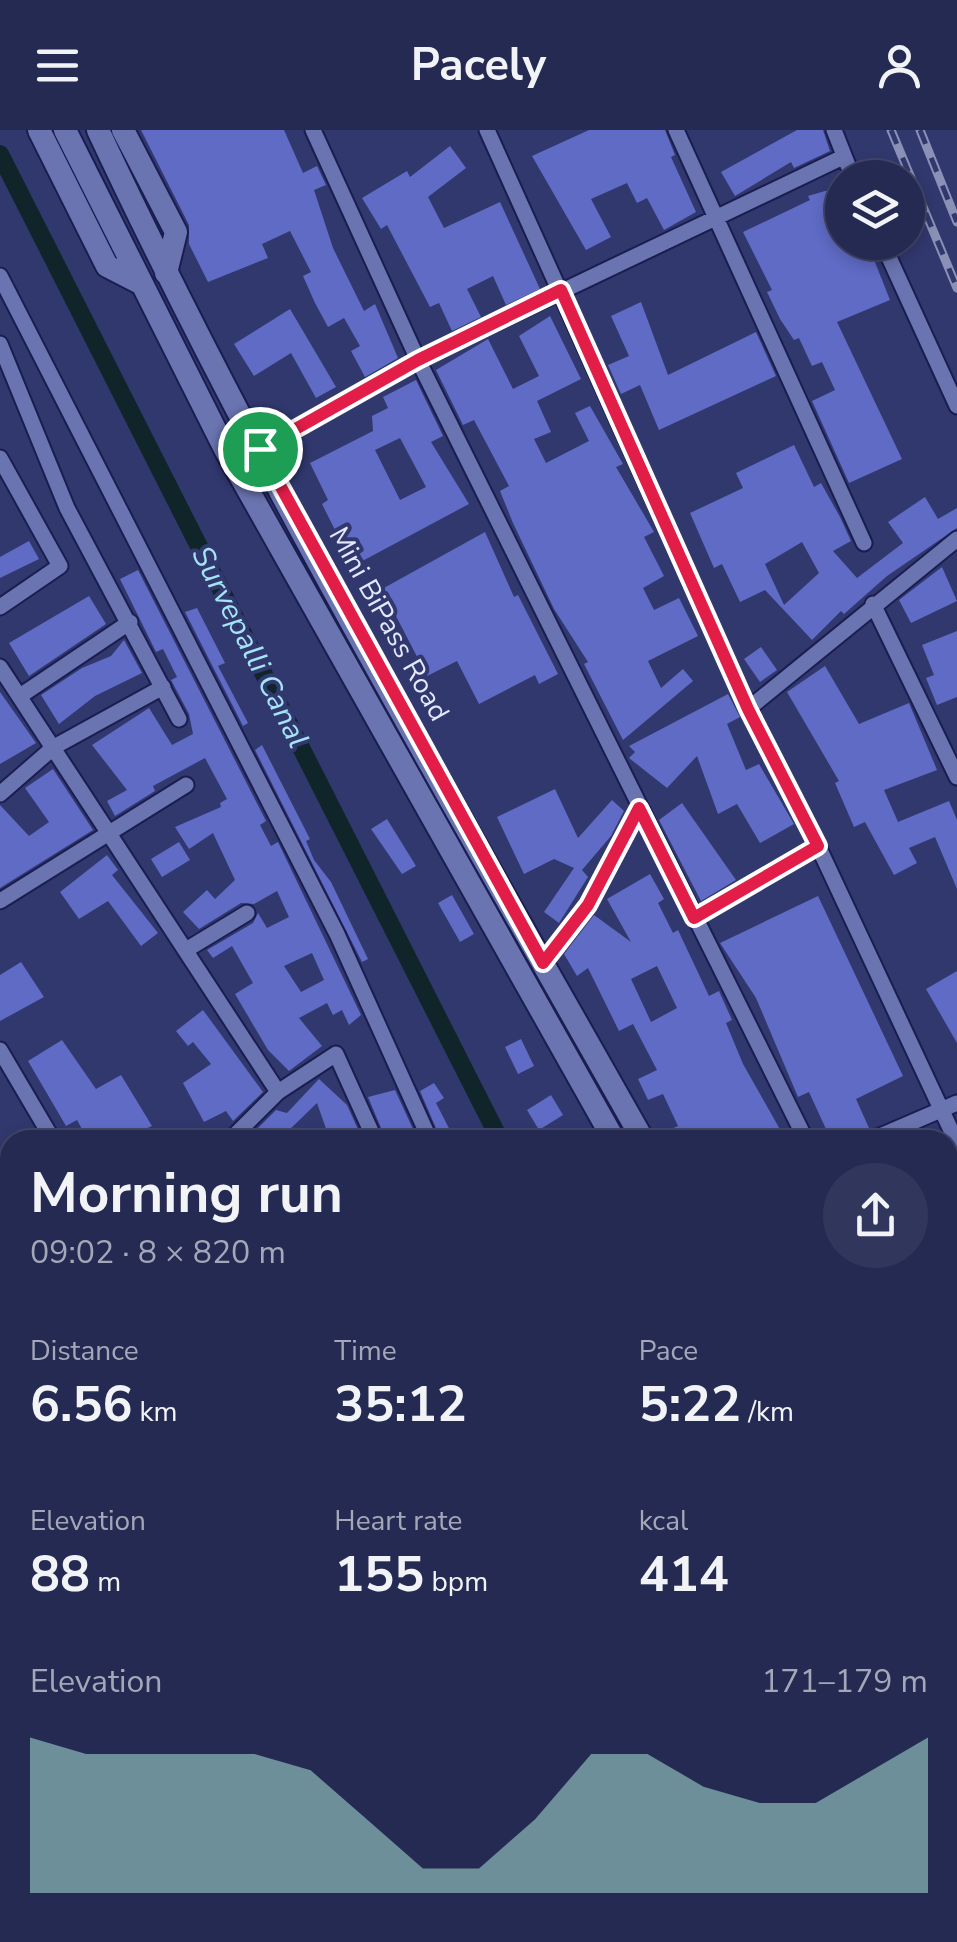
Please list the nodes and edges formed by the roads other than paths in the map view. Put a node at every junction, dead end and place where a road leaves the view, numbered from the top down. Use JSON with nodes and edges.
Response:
{"nodes":[{"id":1,"x":39,"y":130,"type":"edge"},
{"id":2,"x":64,"y":130,"type":"edge"},
{"id":3,"x":98,"y":130,"type":"edge"},
{"id":4,"x":123,"y":130,"type":"edge"},
{"id":5,"x":314,"y":130,"type":"edge"},
{"id":6,"x":487,"y":130,"type":"edge"},
{"id":7,"x":676,"y":130,"type":"edge"},
{"id":8,"x":834,"y":130,"type":"edge"},
{"id":9,"x":843,"y":156,"type":"junction"},
{"id":10,"x":845,"y":160,"type":"edge"},
{"id":11,"x":714,"y":218,"type":"junction"},
{"id":12,"x":890,"y":260,"type":"edge"},
{"id":13,"x":166,"y":273,"type":"junction"},
{"id":14,"x":0,"y":276,"type":"edge"},
{"id":15,"x":142,"y":284,"type":"junction"},
{"id":16,"x":561,"y":290,"type":"junction"},
{"id":17,"x":0,"y":344,"type":"edge"},
{"id":18,"x":418,"y":360,"type":"junction"},
{"id":19,"x":957,"y":406,"type":"edge"},
{"id":20,"x":260,"y":449,"type":"junction"},
{"id":21,"x":0,"y":458,"type":"edge"},
{"id":22,"x":233,"y":464,"type":"junction"},
{"id":23,"x":957,"y":539,"type":"edge"},
{"id":24,"x":864,"y":543,"type":"dead end"},
{"id":25,"x":874,"y":604,"type":"junction"},
{"id":26,"x":0,"y":606,"type":"edge"},
{"id":27,"x":130,"y":622,"type":"junction"},
{"id":28,"x":0,"y":667,"type":"edge"},
{"id":29,"x":163,"y":687,"type":"junction"},
{"id":30,"x":20,"y":696,"type":"junction"},
{"id":31,"x":748,"y":709,"type":"junction"},
{"id":32,"x":179,"y":718,"type":"dead end"},
{"id":33,"x":54,"y":747,"type":"junction"},
{"id":34,"x":957,"y":778,"type":"edge"},
{"id":35,"x":186,"y":785,"type":"dead end"},
{"id":36,"x":0,"y":794,"type":"edge"},
{"id":37,"x":639,"y":808,"type":"junction"},
{"id":38,"x":110,"y":832,"type":"junction"},
{"id":39,"x":818,"y":846,"type":"junction"},
{"id":40,"x":0,"y":901,"type":"edge"},
{"id":41,"x":247,"y":912,"type":"dead end"},
{"id":42,"x":694,"y":918,"type":"junction"},
{"id":43,"x":186,"y":950,"type":"junction"},
{"id":44,"x":543,"y":963,"type":"junction"},
{"id":45,"x":0,"y":1050,"type":"edge"},
{"id":46,"x":278,"y":1092,"type":"junction"},
{"id":47,"x":957,"y":1103,"type":"edge"},
{"id":48,"x":940,"y":1110,"type":"junction"},
{"id":49,"x":47,"y":1130,"type":"edge"},
{"id":50,"x":240,"y":1130,"type":"edge"},
{"id":51,"x":370,"y":1130,"type":"edge"},
{"id":52,"x":425,"y":1130,"type":"edge"},
{"id":53,"x":608,"y":1130,"type":"edge"},
{"id":54,"x":637,"y":1130,"type":"edge"},
{"id":55,"x":801,"y":1130,"type":"edge"},
{"id":56,"x":894,"y":1130,"type":"edge"},
{"id":57,"x":950,"y":1130,"type":"edge"}],
"edges":[{"from":1,"to":15,"type":"main road"},
{"from":2,"to":15,"type":"main road"},
{"from":3,"to":13,"type":"main road","name":"Mini BiPass Road"},
{"from":4,"to":13,"type":"main road"},
{"from":5,"to":18,"type":"street"},
{"from":6,"to":16,"type":"street"},
{"from":7,"to":11,"type":"street"},
{"from":8,"to":9,"type":"street"},
{"from":9,"to":10,"type":"street"},
{"from":9,"to":11,"type":"street"},
{"from":11,"to":16,"type":"street"},
{"from":11,"to":24,"type":"street"},
{"from":12,"to":19,"type":"street"},
{"from":13,"to":20,"type":"main road","name":"Mini BiPass Road"},
{"from":14,"to":52,"type":"street"},
{"from":15,"to":22,"type":"main road"},
{"from":16,"to":18,"type":"street"},
{"from":16,"to":31,"type":"street"},
{"from":17,"to":27,"type":"street"},
{"from":18,"to":20,"type":"street"},
{"from":18,"to":37,"type":"street"},
{"from":20,"to":22,"type":"street"},
{"from":20,"to":44,"type":"main road","name":"Mini BiPass Road"},
{"from":21,"to":26,"type":"street"},
{"from":22,"to":53,"type":"main road"},
{"from":23,"to":25,"type":"street"},
{"from":25,"to":31,"type":"street"},
{"from":25,"to":34,"type":"street"},
{"from":27,"to":29,"type":"street"},
{"from":27,"to":30,"type":"street"},
{"from":28,"to":30,"type":"street"},
{"from":29,"to":32,"type":"street"},
{"from":29,"to":33,"type":"street"},
{"from":30,"to":33,"type":"street"},
{"from":31,"to":39,"type":"street"},
{"from":33,"to":36,"type":"street"},
{"from":33,"to":38,"type":"street"},
{"from":35,"to":38,"type":"street"},
{"from":37,"to":42,"type":"street"},
{"from":37,"to":44,"type":"street"},
{"from":38,"to":40,"type":"street"},
{"from":38,"to":43,"type":"street"},
{"from":39,"to":42,"type":"street"},
{"from":39,"to":48,"type":"street"},
{"from":41,"to":43,"type":"street"},
{"from":42,"to":55,"type":"street"},
{"from":43,"to":46,"type":"street"},
{"from":44,"to":54,"type":"main road","name":"Mini BiPass Road"},
{"from":45,"to":49,"type":"street"},
{"from":46,"to":50,"type":"street"},
{"from":46,"to":51,"type":"street"},
{"from":47,"to":48,"type":"street"},
{"from":48,"to":56,"type":"street"},
{"from":48,"to":57,"type":"street"}]}
